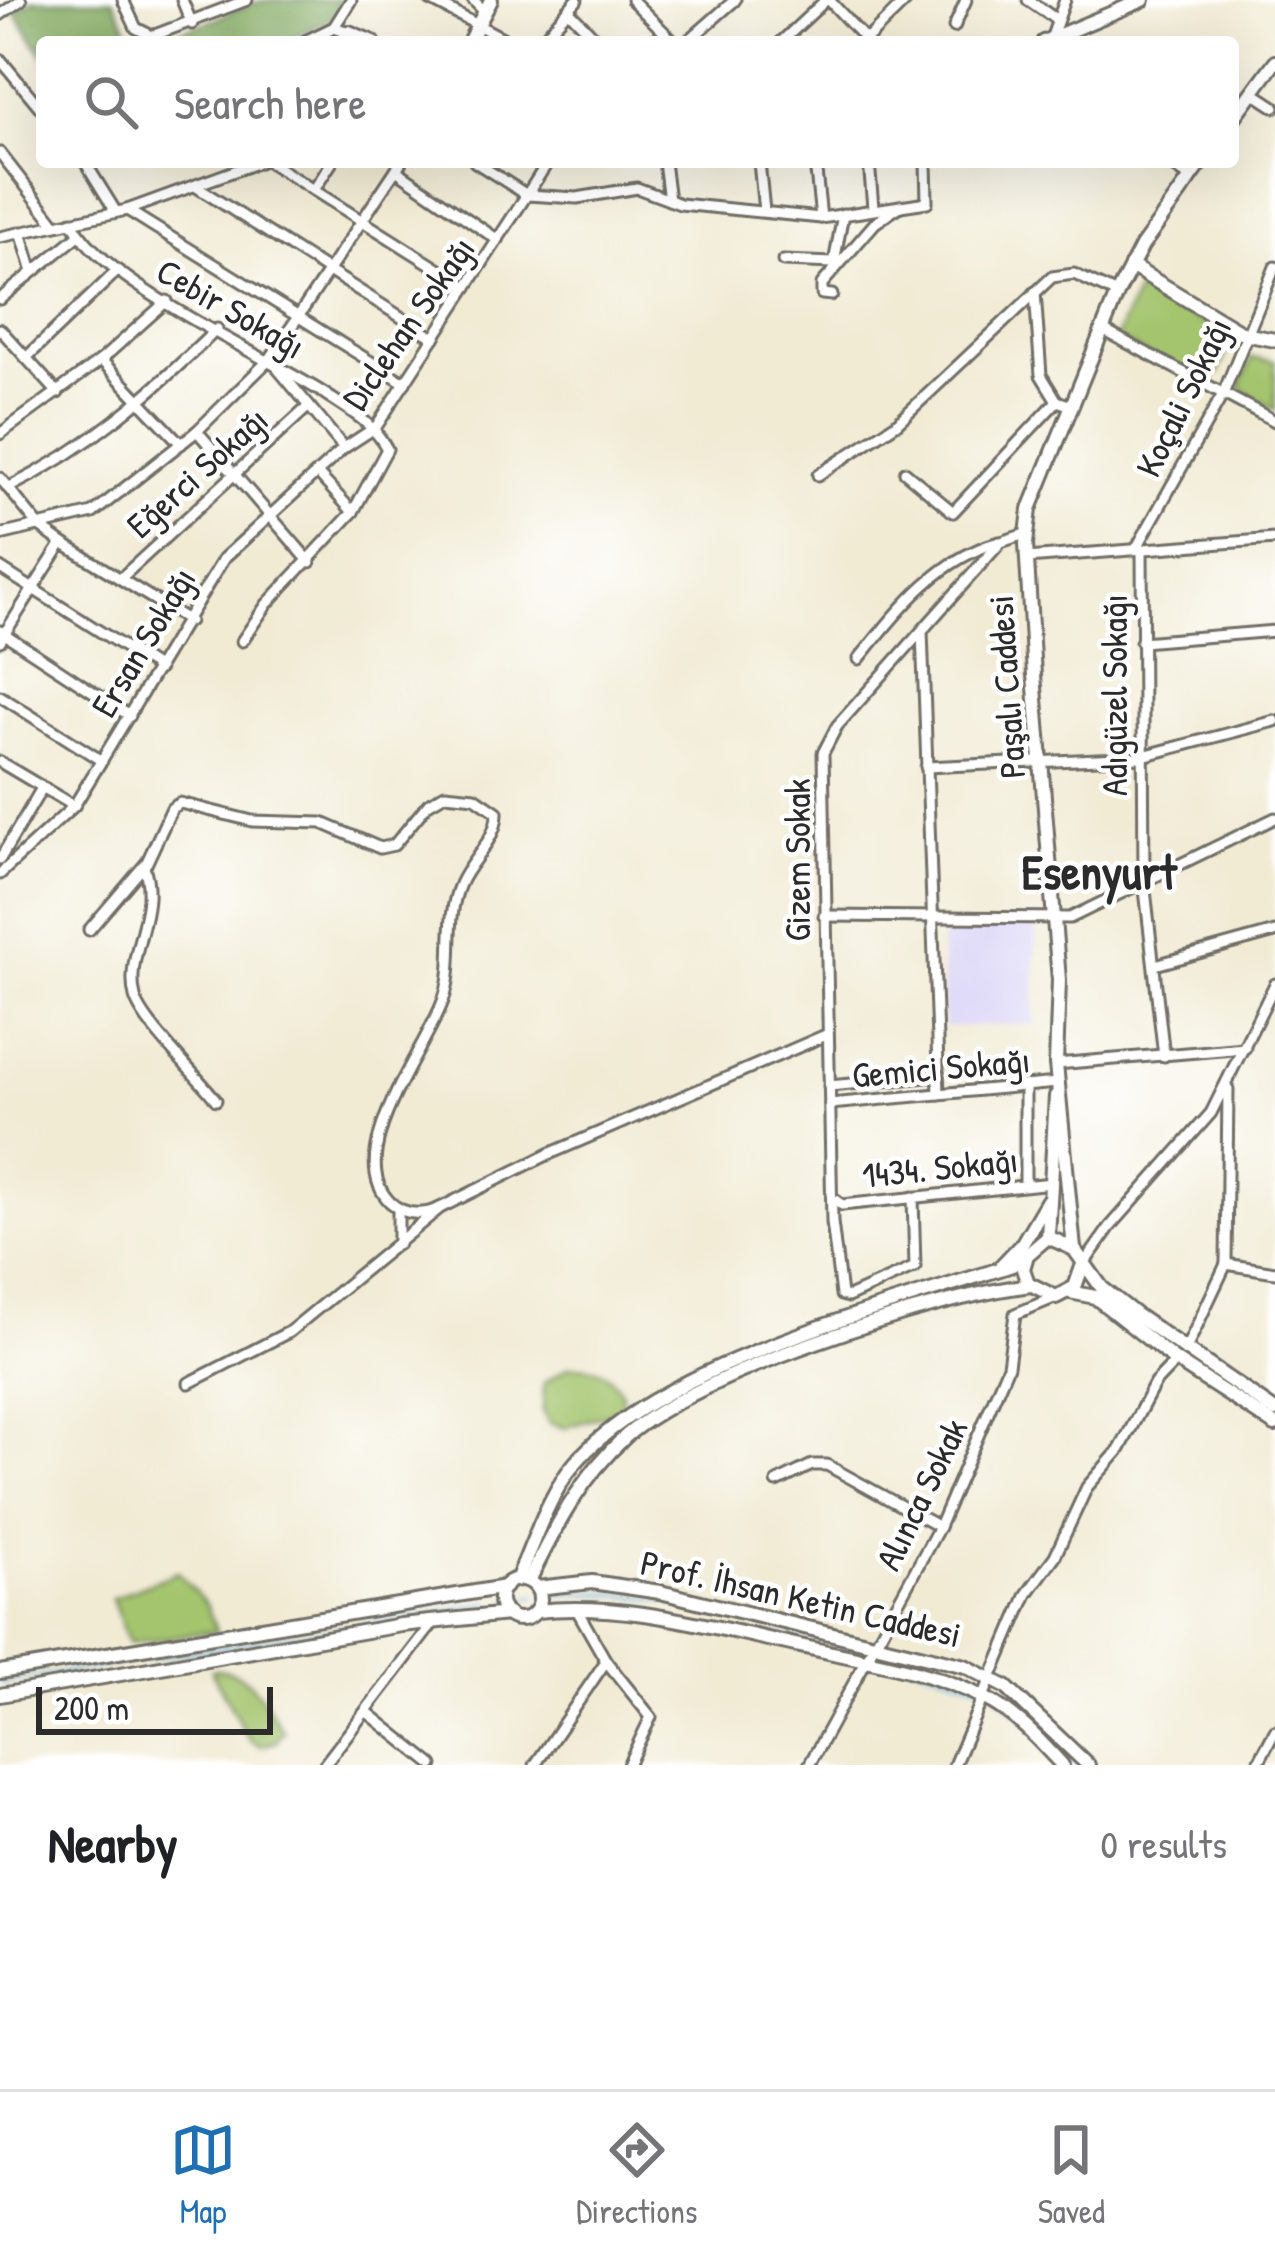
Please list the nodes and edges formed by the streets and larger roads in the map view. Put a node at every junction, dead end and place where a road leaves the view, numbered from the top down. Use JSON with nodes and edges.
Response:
{"nodes":[{"id":1,"x":21,"y":0,"type":"edge"},
{"id":2,"x":123,"y":0,"type":"edge"},
{"id":3,"x":182,"y":0,"type":"edge"},
{"id":4,"x":248,"y":0,"type":"edge"},
{"id":5,"x":351,"y":0,"type":"edge"},
{"id":6,"x":430,"y":0,"type":"edge"},
{"id":7,"x":577,"y":0,"type":"edge"},
{"id":8,"x":735,"y":0,"type":"edge"},
{"id":9,"x":828,"y":0,"type":"edge"},
{"id":10,"x":908,"y":0,"type":"edge"},
{"id":11,"x":966,"y":0,"type":"edge"},
{"id":12,"x":1028,"y":0,"type":"edge"},
{"id":13,"x":1065,"y":0,"type":"edge"},
{"id":14,"x":1143,"y":0,"type":"edge"},
{"id":15,"x":641,"y":3,"type":"edge"},
{"id":16,"x":481,"y":8,"type":"edge"},
{"id":17,"x":568,"y":10,"type":"junction"},
{"id":18,"x":0,"y":15,"type":"edge"},
{"id":19,"x":1057,"y":20,"type":"junction"},
{"id":20,"x":193,"y":24,"type":"junction"},
{"id":21,"x":334,"y":27,"type":"junction"},
{"id":22,"x":954,"y":27,"type":"dead end"},
{"id":23,"x":149,"y":36,"type":"edge"},
{"id":24,"x":155,"y":36,"type":"edge"},
{"id":25,"x":315,"y":36,"type":"edge"},
{"id":26,"x":345,"y":36,"type":"edge"},
{"id":27,"x":505,"y":36,"type":"edge"},
{"id":28,"x":545,"y":36,"type":"edge"},
{"id":29,"x":593,"y":36,"type":"edge"},
{"id":30,"x":669,"y":36,"type":"edge"},
{"id":31,"x":694,"y":36,"type":"edge"},
{"id":32,"x":788,"y":36,"type":"edge"},
{"id":33,"x":860,"y":36,"type":"edge"},
{"id":34,"x":870,"y":36,"type":"edge"},
{"id":35,"x":1049,"y":36,"type":"edge"},
{"id":36,"x":1057,"y":36,"type":"edge"},
{"id":37,"x":0,"y":59,"type":"edge"},
{"id":38,"x":1275,"y":62,"type":"edge"},
{"id":39,"x":1252,"y":92,"type":"junction"},
{"id":40,"x":36,"y":103,"type":"edge"},
{"id":41,"x":1275,"y":107,"type":"edge"},
{"id":42,"x":1239,"y":110,"type":"edge"},
{"id":43,"x":0,"y":153,"type":"edge"},
{"id":44,"x":89,"y":168,"type":"edge"},
{"id":45,"x":242,"y":168,"type":"edge"},
{"id":46,"x":279,"y":168,"type":"edge"},
{"id":47,"x":328,"y":168,"type":"edge"},
{"id":48,"x":398,"y":168,"type":"edge"},
{"id":49,"x":402,"y":168,"type":"edge"},
{"id":50,"x":484,"y":168,"type":"edge"},
{"id":51,"x":544,"y":168,"type":"edge"},
{"id":52,"x":665,"y":168,"type":"edge"},
{"id":53,"x":760,"y":168,"type":"edge"},
{"id":54,"x":816,"y":168,"type":"edge"},
{"id":55,"x":870,"y":168,"type":"edge"},
{"id":56,"x":926,"y":168,"type":"edge"},
{"id":57,"x":1177,"y":168,"type":"edge"},
{"id":58,"x":1198,"y":168,"type":"edge"},
{"id":59,"x":1191,"y":178,"type":"junction"},
{"id":60,"x":195,"y":186,"type":"junction"},
{"id":61,"x":314,"y":190,"type":"junction"},
{"id":62,"x":527,"y":195,"type":"junction"},
{"id":63,"x":669,"y":200,"type":"junction"},
{"id":64,"x":902,"y":205,"type":"junction"},
{"id":65,"x":873,"y":207,"type":"junction"},
{"id":66,"x":121,"y":211,"type":"junction"},
{"id":67,"x":764,"y":211,"type":"junction"},
{"id":68,"x":843,"y":214,"type":"junction"},
{"id":69,"x":821,"y":218,"type":"junction"},
{"id":70,"x":362,"y":220,"type":"junction"},
{"id":71,"x":72,"y":221,"type":"junction"},
{"id":72,"x":56,"y":225,"type":"junction"},
{"id":73,"x":21,"y":232,"type":"junction"},
{"id":74,"x":79,"y":235,"type":"junction"},
{"id":75,"x":0,"y":237,"type":"edge"},
{"id":76,"x":498,"y":240,"type":"junction"},
{"id":77,"x":783,"y":261,"type":"dead end"},
{"id":78,"x":1131,"y":266,"type":"junction"},
{"id":79,"x":1275,"y":267,"type":"edge"},
{"id":80,"x":329,"y":271,"type":"junction"},
{"id":81,"x":33,"y":272,"type":"junction"},
{"id":82,"x":116,"y":272,"type":"junction"},
{"id":83,"x":467,"y":287,"type":"junction"},
{"id":84,"x":1035,"y":292,"type":"junction"},
{"id":85,"x":1117,"y":294,"type":"junction"},
{"id":86,"x":832,"y":295,"type":"dead end"},
{"id":87,"x":0,"y":298,"type":"edge"},
{"id":88,"x":166,"y":301,"type":"junction"},
{"id":89,"x":299,"y":315,"type":"junction"},
{"id":90,"x":0,"y":329,"type":"edge"},
{"id":91,"x":217,"y":329,"type":"junction"},
{"id":92,"x":1101,"y":329,"type":"junction"},
{"id":93,"x":1244,"y":334,"type":"junction"},
{"id":94,"x":434,"y":338,"type":"junction"},
{"id":95,"x":10,"y":340,"type":"junction"},
{"id":96,"x":1275,"y":340,"type":"edge"},
{"id":97,"x":0,"y":349,"type":"edge"},
{"id":98,"x":26,"y":358,"type":"junction"},
{"id":99,"x":270,"y":359,"type":"junction"},
{"id":100,"x":101,"y":360,"type":"junction"},
{"id":101,"x":405,"y":383,"type":"junction"},
{"id":102,"x":58,"y":393,"type":"junction"},
{"id":103,"x":1223,"y":394,"type":"junction"},
{"id":104,"x":1063,"y":403,"type":"junction"},
{"id":105,"x":139,"y":404,"type":"junction"},
{"id":106,"x":309,"y":406,"type":"junction"},
{"id":107,"x":1275,"y":421,"type":"edge"},
{"id":108,"x":376,"y":428,"type":"junction"},
{"id":109,"x":197,"y":431,"type":"junction"},
{"id":110,"x":0,"y":434,"type":"edge"},
{"id":111,"x":181,"y":444,"type":"junction"},
{"id":112,"x":344,"y":448,"type":"junction"},
{"id":113,"x":905,"y":472,"type":"dead end"},
{"id":114,"x":234,"y":474,"type":"junction"},
{"id":115,"x":318,"y":474,"type":"junction"},
{"id":116,"x":818,"y":475,"type":"dead end"},
{"id":117,"x":0,"y":478,"type":"edge"},
{"id":118,"x":8,"y":488,"type":"junction"},
{"id":119,"x":353,"y":512,"type":"junction"},
{"id":120,"x":271,"y":517,"type":"junction"},
{"id":121,"x":39,"y":526,"type":"junction"},
{"id":122,"x":1028,"y":533,"type":"junction"},
{"id":123,"x":0,"y":535,"type":"edge"},
{"id":124,"x":1275,"y":539,"type":"edge"},
{"id":125,"x":1001,"y":542,"type":"junction"},
{"id":126,"x":62,"y":543,"type":"junction"},
{"id":127,"x":1139,"y":549,"type":"junction"},
{"id":128,"x":1027,"y":558,"type":"junction"},
{"id":129,"x":310,"y":562,"type":"junction"},
{"id":130,"x":0,"y":568,"type":"edge"},
{"id":131,"x":121,"y":578,"type":"junction"},
{"id":132,"x":32,"y":590,"type":"junction"},
{"id":133,"x":189,"y":621,"type":"junction"},
{"id":134,"x":922,"y":630,"type":"junction"},
{"id":135,"x":1275,"y":631,"type":"edge"},
{"id":136,"x":2,"y":636,"type":"edge"},
{"id":137,"x":242,"y":641,"type":"dead end"},
{"id":138,"x":1141,"y":642,"type":"junction"},
{"id":139,"x":859,"y":659,"type":"dead end"},
{"id":140,"x":159,"y":669,"type":"junction"},
{"id":141,"x":0,"y":696,"type":"edge"},
{"id":142,"x":130,"y":716,"type":"junction"},
{"id":143,"x":1275,"y":721,"type":"edge"},
{"id":144,"x":1139,"y":757,"type":"junction"},
{"id":145,"x":102,"y":761,"type":"junction"},
{"id":146,"x":0,"y":762,"type":"edge"},
{"id":147,"x":1042,"y":763,"type":"junction"},
{"id":148,"x":926,"y":766,"type":"junction"},
{"id":149,"x":42,"y":788,"type":"junction"},
{"id":150,"x":74,"y":806,"type":"junction"},
{"id":151,"x":1275,"y":818,"type":"edge"},
{"id":152,"x":0,"y":859,"type":"edge"},
{"id":153,"x":144,"y":866,"type":"junction"},
{"id":154,"x":0,"y":874,"type":"edge"},
{"id":155,"x":1144,"y":881,"type":"junction"},
{"id":156,"x":1053,"y":915,"type":"junction"},
{"id":157,"x":824,"y":916,"type":"junction"},
{"id":158,"x":931,"y":916,"type":"junction"},
{"id":159,"x":89,"y":931,"type":"dead end"},
{"id":160,"x":1275,"y":932,"type":"edge"},
{"id":161,"x":1155,"y":965,"type":"junction"},
{"id":162,"x":1273,"y":992,"type":"edge"},
{"id":163,"x":826,"y":1035,"type":"junction"},
{"id":164,"x":1245,"y":1048,"type":"junction"},
{"id":165,"x":1163,"y":1056,"type":"junction"},
{"id":166,"x":1056,"y":1064,"type":"junction"},
{"id":167,"x":938,"y":1076,"type":"junction"},
{"id":168,"x":1058,"y":1083,"type":"junction"},
{"id":169,"x":1228,"y":1084,"type":"junction"},
{"id":170,"x":1025,"y":1085,"type":"junction"},
{"id":171,"x":829,"y":1086,"type":"junction"},
{"id":172,"x":939,"y":1094,"type":"junction"},
{"id":173,"x":216,"y":1100,"type":"dead end"},
{"id":174,"x":830,"y":1104,"type":"junction"},
{"id":175,"x":1025,"y":1184,"type":"junction"},
{"id":176,"x":1052,"y":1188,"type":"junction"},
{"id":177,"x":913,"y":1197,"type":"junction"},
{"id":178,"x":836,"y":1200,"type":"junction"},
{"id":179,"x":397,"y":1208,"type":"junction"},
{"id":180,"x":440,"y":1208,"type":"junction"},
{"id":181,"x":1109,"y":1227,"type":"junction"},
{"id":182,"x":1048,"y":1238,"type":"junction"},
{"id":183,"x":398,"y":1244,"type":"junction"},
{"id":184,"x":1075,"y":1250,"type":"junction"},
{"id":185,"x":1027,"y":1255,"type":"junction"},
{"id":186,"x":1226,"y":1264,"type":"junction"},
{"id":187,"x":1082,"y":1267,"type":"junction"},
{"id":188,"x":997,"y":1270,"type":"junction"},
{"id":189,"x":1275,"y":1272,"type":"edge"},
{"id":190,"x":1031,"y":1285,"type":"junction"},
{"id":191,"x":998,"y":1291,"type":"junction"},
{"id":192,"x":1063,"y":1295,"type":"junction"},
{"id":193,"x":1015,"y":1314,"type":"junction"},
{"id":194,"x":1183,"y":1353,"type":"junction"},
{"id":195,"x":189,"y":1383,"type":"dead end"},
{"id":196,"x":1275,"y":1411,"type":"edge"},
{"id":197,"x":1275,"y":1425,"type":"edge"},
{"id":198,"x":777,"y":1481,"type":"dead end"},
{"id":199,"x":939,"y":1527,"type":"junction"},
{"id":200,"x":522,"y":1584,"type":"junction"},
{"id":201,"x":577,"y":1610,"type":"junction"},
{"id":202,"x":536,"y":1611,"type":"junction"},
{"id":203,"x":508,"y":1615,"type":"junction"},
{"id":204,"x":434,"y":1621,"type":"junction"},
{"id":205,"x":877,"y":1642,"type":"junction"},
{"id":206,"x":606,"y":1660,"type":"junction"},
{"id":207,"x":868,"y":1661,"type":"junction"},
{"id":208,"x":0,"y":1672,"type":"edge"},
{"id":209,"x":990,"y":1679,"type":"junction"},
{"id":210,"x":0,"y":1695,"type":"edge"},
{"id":211,"x":983,"y":1697,"type":"junction"},
{"id":212,"x":367,"y":1712,"type":"junction"},
{"id":213,"x":1275,"y":1731,"type":"edge"},
{"id":214,"x":324,"y":1765,"type":"edge"},
{"id":215,"x":433,"y":1765,"type":"edge"},
{"id":216,"x":535,"y":1765,"type":"edge"},
{"id":217,"x":628,"y":1765,"type":"edge"},
{"id":218,"x":809,"y":1765,"type":"edge"},
{"id":219,"x":954,"y":1765,"type":"edge"},
{"id":220,"x":1062,"y":1765,"type":"edge"},
{"id":221,"x":1088,"y":1765,"type":"edge"},
{"id":222,"x":1257,"y":1765,"type":"edge"}],
"edges":[{"from":1,"to":18,"type":"street"},
{"from":2,"to":23,"type":"street"},
{"from":3,"to":20,"type":"street"},
{"from":4,"to":20,"type":"street"},
{"from":5,"to":21,"type":"street"},
{"from":6,"to":16,"type":"street"},
{"from":7,"to":17,"type":"street"},
{"from":8,"to":31,"type":"street"},
{"from":9,"to":32,"type":"street"},
{"from":9,"to":33,"type":"street"},
{"from":10,"to":34,"type":"street"},
{"from":11,"to":22,"type":"street"},
{"from":12,"to":19,"type":"street"},
{"from":13,"to":19,"type":"street"},
{"from":14,"to":36,"type":"street"},
{"from":15,"to":30,"type":"street"},
{"from":16,"to":27,"type":"street"},
{"from":17,"to":28,"type":"street"},
{"from":17,"to":29,"type":"street"},
{"from":19,"to":35,"type":"street"},
{"from":20,"to":24,"type":"street"},
{"from":21,"to":25,"type":"street"},
{"from":21,"to":26,"type":"street"},
{"from":37,"to":40,"type":"street"},
{"from":38,"to":39,"type":"street"},
{"from":39,"to":41,"type":"street"},
{"from":39,"to":42,"type":"street"},
{"from":43,"to":72,"type":"street"},
{"from":44,"to":66,"type":"street"},
{"from":45,"to":60,"type":"street"},
{"from":46,"to":61,"type":"street"},
{"from":47,"to":61,"type":"street"},
{"from":48,"to":70,"type":"street"},
{"from":49,"to":76,"type":"street"},
{"from":50,"to":62,"type":"street"},
{"from":51,"to":62,"type":"street","name":"Diclehan Sokağı"},
{"from":52,"to":63,"type":"street"},
{"from":53,"to":67,"type":"street"},
{"from":54,"to":69,"type":"street"},
{"from":55,"to":65,"type":"street"},
{"from":56,"to":64,"type":"street"},
{"from":57,"to":59,"type":"street"},
{"from":58,"to":59,"type":"street","name":"Paşalı Caddesi"},
{"from":59,"to":78,"type":"street","name":"Paşalı Caddesi"},
{"from":60,"to":66,"type":"street"},
{"from":60,"to":80,"type":"street"},
{"from":61,"to":70,"type":"street"},
{"from":62,"to":63,"type":"street"},
{"from":62,"to":76,"type":"street","name":"Diclehan Sokağı"},
{"from":63,"to":67,"type":"street"},
{"from":64,"to":65,"type":"street"},
{"from":64,"to":86,"type":"street"},
{"from":65,"to":68,"type":"street"},
{"from":66,"to":71,"type":"street"},
{"from":66,"to":89,"type":"street"},
{"from":67,"to":69,"type":"street"},
{"from":68,"to":69,"type":"street"},
{"from":68,"to":77,"type":"street"},
{"from":70,"to":80,"type":"street"},
{"from":70,"to":83,"type":"street"},
{"from":71,"to":72,"type":"street"},
{"from":71,"to":74,"type":"street","name":"Cebir Sokağı"},
{"from":72,"to":73,"type":"street"},
{"from":73,"to":75,"type":"street"},
{"from":73,"to":81,"type":"street"},
{"from":74,"to":81,"type":"street"},
{"from":74,"to":82,"type":"street","name":"Cebir Sokağı"},
{"from":76,"to":83,"type":"street","name":"Diclehan Sokağı"},
{"from":78,"to":85,"type":"street","name":"Paşalı Caddesi"},
{"from":78,"to":93,"type":"street"},
{"from":79,"to":93,"type":"street","name":"Koçali Sokağı"},
{"from":80,"to":89,"type":"street"},
{"from":80,"to":94,"type":"street"},
{"from":81,"to":87,"type":"street"},
{"from":82,"to":88,"type":"street","name":"Cebir Sokağı"},
{"from":82,"to":98,"type":"street"},
{"from":83,"to":94,"type":"street","name":"Diclehan Sokağı"},
{"from":84,"to":85,"type":"street"},
{"from":84,"to":104,"type":"street"},
{"from":84,"to":116,"type":"street"},
{"from":85,"to":92,"type":"street","name":"Paşalı Caddesi"},
{"from":88,"to":91,"type":"street","name":"Cebir Sokağı"},
{"from":88,"to":100,"type":"street"},
{"from":89,"to":99,"type":"street"},
{"from":89,"to":101,"type":"street"},
{"from":90,"to":95,"type":"street"},
{"from":91,"to":99,"type":"street","name":"Cebir Sokağı"},
{"from":91,"to":105,"type":"street"},
{"from":92,"to":103,"type":"street"},
{"from":92,"to":104,"type":"street","name":"Paşalı Caddesi"},
{"from":93,"to":96,"type":"street"},
{"from":93,"to":103,"type":"street","name":"Koçali Sokağı"},
{"from":94,"to":101,"type":"street","name":"Diclehan Sokağı"},
{"from":95,"to":97,"type":"street"},
{"from":95,"to":98,"type":"street"},
{"from":98,"to":102,"type":"street"},
{"from":99,"to":106,"type":"street"},
{"from":99,"to":108,"type":"street","name":"Cebir Sokağı"},
{"from":99,"to":109,"type":"street"},
{"from":100,"to":102,"type":"street"},
{"from":100,"to":105,"type":"street"},
{"from":101,"to":108,"type":"street","name":"Diclehan Sokağı"},
{"from":102,"to":110,"type":"street"},
{"from":103,"to":107,"type":"street"},
{"from":103,"to":127,"type":"street","name":"Koçali Sokağı"},
{"from":104,"to":113,"type":"street"},
{"from":104,"to":122,"type":"street","name":"Paşalı Caddesi"},
{"from":105,"to":111,"type":"street"},
{"from":105,"to":118,"type":"street"},
{"from":106,"to":112,"type":"street"},
{"from":106,"to":114,"type":"street","name":"Eğerci Sokağı"},
{"from":108,"to":112,"type":"street","name":"Diclehan Sokağı"},
{"from":108,"to":119,"type":"street"},
{"from":109,"to":111,"type":"street"},
{"from":109,"to":114,"type":"street"},
{"from":111,"to":121,"type":"street"},
{"from":112,"to":115,"type":"street","name":"Ersan Sokağı"},
{"from":114,"to":120,"type":"street"},
{"from":114,"to":131,"type":"street","name":"Eğerci Sokağı"},
{"from":115,"to":119,"type":"street"},
{"from":115,"to":120,"type":"street","name":"Ersan Sokağı"},
{"from":117,"to":118,"type":"street"},
{"from":118,"to":121,"type":"street"},
{"from":119,"to":129,"type":"street"},
{"from":120,"to":129,"type":"street"},
{"from":120,"to":133,"type":"street","name":"Ersan Sokağı"},
{"from":121,"to":123,"type":"street"},
{"from":121,"to":126,"type":"street"},
{"from":122,"to":125,"type":"street","name":"Gizem Sokak"},
{"from":122,"to":128,"type":"street","name":"Paşalı Caddesi"},
{"from":124,"to":127,"type":"street"},
{"from":125,"to":134,"type":"street","name":"Gizem Sokak"},
{"from":125,"to":139,"type":"street"},
{"from":126,"to":131,"type":"street"},
{"from":126,"to":132,"type":"street"},
{"from":127,"to":128,"type":"street"},
{"from":127,"to":138,"type":"street","name":"Adıgüzel Sokağı"},
{"from":128,"to":147,"type":"street","name":"Paşalı Caddesi"},
{"from":129,"to":137,"type":"street"},
{"from":130,"to":132,"type":"street"},
{"from":131,"to":133,"type":"street"},
{"from":132,"to":136,"type":"street"},
{"from":132,"to":140,"type":"street"},
{"from":133,"to":140,"type":"street","name":"Ersan Sokağı"},
{"from":134,"to":148,"type":"street"},
{"from":134,"to":157,"type":"street","name":"Gizem Sokak"},
{"from":135,"to":138,"type":"street"},
{"from":136,"to":142,"type":"street"},
{"from":138,"to":144,"type":"street","name":"Adıgüzel Sokağı"},
{"from":140,"to":142,"type":"street","name":"Ersan Sokağı"},
{"from":141,"to":145,"type":"street"},
{"from":142,"to":145,"type":"street","name":"Ersan Sokağı"},
{"from":143,"to":144,"type":"street"},
{"from":144,"to":147,"type":"street"},
{"from":144,"to":155,"type":"street","name":"Adıgüzel Sokağı"},
{"from":145,"to":150,"type":"street","name":"Ersan Sokağı"},
{"from":146,"to":149,"type":"street"},
{"from":147,"to":148,"type":"street"},
{"from":147,"to":156,"type":"street","name":"Paşalı Caddesi"},
{"from":148,"to":158,"type":"street"},
{"from":149,"to":150,"type":"street"},
{"from":149,"to":152,"type":"street"},
{"from":150,"to":154,"type":"street","name":"Ersan Sokağı"},
{"from":151,"to":155,"type":"street"},
{"from":153,"to":159,"type":"street"},
{"from":153,"to":173,"type":"street"},
{"from":153,"to":179,"type":"street"},
{"from":155,"to":156,"type":"street"},
{"from":155,"to":161,"type":"street","name":"Adıgüzel Sokağı"},
{"from":156,"to":158,"type":"street"},
{"from":156,"to":166,"type":"street","name":"Paşalı Caddesi"},
{"from":157,"to":158,"type":"street"},
{"from":157,"to":163,"type":"street","name":"Gizem Sokak"},
{"from":158,"to":167,"type":"street"},
{"from":160,"to":161,"type":"street"},
{"from":161,"to":165,"type":"street","name":"Adıgüzel Sokağı"},
{"from":162,"to":164,"type":"street"},
{"from":163,"to":171,"type":"street","name":"Gizem Sokak"},
{"from":163,"to":180,"type":"street"},
{"from":164,"to":165,"type":"street"},
{"from":164,"to":169,"type":"street"},
{"from":165,"to":166,"type":"street"},
{"from":166,"to":168,"type":"street","name":"Paşalı Caddesi"},
{"from":167,"to":171,"type":"street"},
{"from":167,"to":172,"type":"street"},
{"from":168,"to":170,"type":"street","name":"Gemici Sokağı"},
{"from":168,"to":176,"type":"street"},
{"from":168,"to":184,"type":"street","name":"Paşalı Caddesi"},
{"from":169,"to":181,"type":"street"},
{"from":169,"to":186,"type":"street"},
{"from":170,"to":172,"type":"street","name":"Gemici Sokağı"},
{"from":170,"to":175,"type":"street"},
{"from":171,"to":174,"type":"street","name":"Gizem Sokak"},
{"from":172,"to":174,"type":"street","name":"Gemici Sokağı"},
{"from":174,"to":178,"type":"street","name":"Gizem Sokak"},
{"from":175,"to":176,"type":"street","name":"1434. Sokağı"},
{"from":175,"to":177,"type":"street","name":"1434. Sokağı"},
{"from":176,"to":182,"type":"street"},
{"from":176,"to":188,"type":"street"},
{"from":177,"to":178,"type":"street","name":"1434. Sokağı"},
{"from":177,"to":178,"type":"street","name":"Gizem Sokak"},
{"from":179,"to":180,"type":"street"},
{"from":179,"to":183,"type":"street"},
{"from":180,"to":183,"type":"street"},
{"from":181,"to":184,"type":"street"},
{"from":181,"to":187,"type":"street"},
{"from":182,"to":184,"type":"street"},
{"from":182,"to":185,"type":"street"},
{"from":183,"to":195,"type":"street"},
{"from":184,"to":187,"type":"street"},
{"from":185,"to":188,"type":"street"},
{"from":185,"to":190,"type":"street"},
{"from":186,"to":189,"type":"street"},
{"from":186,"to":194,"type":"street"},
{"from":187,"to":192,"type":"street"},
{"from":187,"to":194,"type":"street"},
{"from":188,"to":200,"type":"street"},
{"from":190,"to":191,"type":"street"},
{"from":190,"to":192,"type":"street"},
{"from":191,"to":193,"type":"street"},
{"from":191,"to":200,"type":"street"},
{"from":192,"to":193,"type":"street"},
{"from":192,"to":194,"type":"street"},
{"from":193,"to":199,"type":"street","name":"Alınca Sokak"},
{"from":194,"to":196,"type":"street"},
{"from":194,"to":197,"type":"street"},
{"from":194,"to":209,"type":"street"},
{"from":198,"to":199,"type":"street"},
{"from":199,"to":205,"type":"street","name":"Alınca Sokak"},
{"from":200,"to":202,"type":"street"},
{"from":200,"to":203,"type":"street"},
{"from":200,"to":205,"type":"street","name":"Prof. İhsan Ketin Caddesi"},
{"from":200,"to":208,"type":"street","name":"Prof. İhsan Ketin Caddesi"},
{"from":201,"to":202,"type":"street","name":"Prof. İhsan Ketin Caddesi"},
{"from":201,"to":206,"type":"street"},
{"from":201,"to":207,"type":"street","name":"Prof. İhsan Ketin Caddesi"},
{"from":202,"to":203,"type":"street","name":"Prof. İhsan Ketin Caddesi"},
{"from":203,"to":204,"type":"street"},
{"from":204,"to":210,"type":"street"},
{"from":204,"to":212,"type":"street"},
{"from":205,"to":207,"type":"street","name":"Alınca Sokak"},
{"from":205,"to":209,"type":"street","name":"Prof. İhsan Ketin Caddesi"},
{"from":206,"to":216,"type":"street"},
{"from":206,"to":217,"type":"street"},
{"from":207,"to":211,"type":"street","name":"Prof. İhsan Ketin Caddesi"},
{"from":207,"to":218,"type":"street","name":"Alınca Sokak"},
{"from":209,"to":211,"type":"street"},
{"from":209,"to":221,"type":"street","name":"Prof. İhsan Ketin Caddesi"},
{"from":211,"to":219,"type":"street"},
{"from":211,"to":220,"type":"street","name":"Prof. İhsan Ketin Caddesi"},
{"from":212,"to":214,"type":"street"},
{"from":212,"to":215,"type":"street"},
{"from":213,"to":222,"type":"street"}]}
